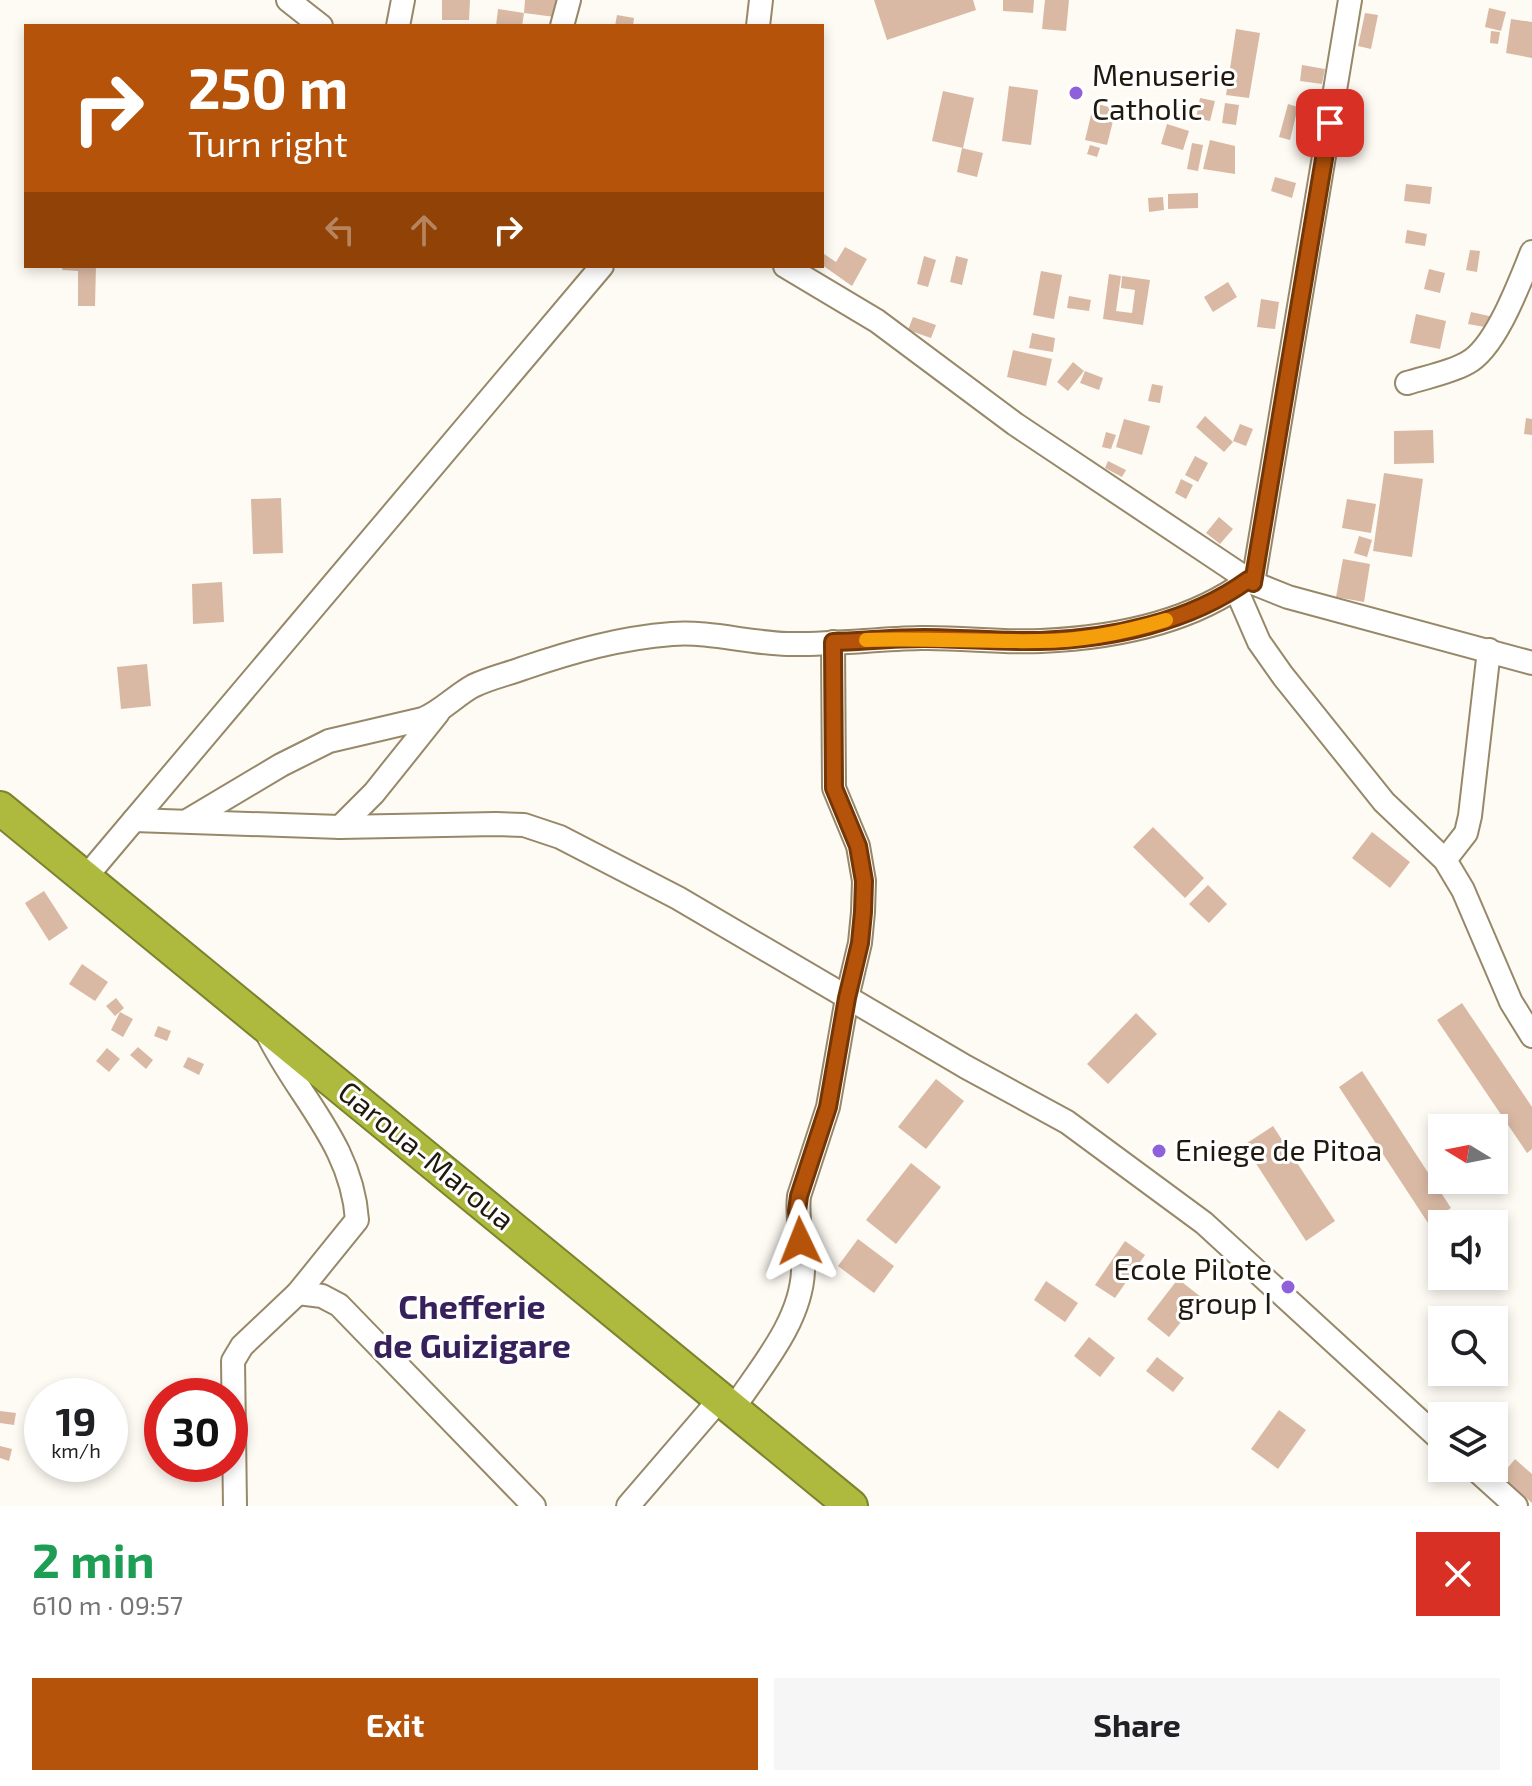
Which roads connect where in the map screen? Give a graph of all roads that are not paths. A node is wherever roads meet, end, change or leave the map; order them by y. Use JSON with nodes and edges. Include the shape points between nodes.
{"nodes":[{"id":1,"x":288,"y":0,"type":"edge"},
{"id":2,"x":403,"y":0,"type":"edge"},
{"id":3,"x":569,"y":0,"type":"edge"},
{"id":4,"x":761,"y":0,"type":"edge"},
{"id":5,"x":1350,"y":0,"type":"edge"},
{"id":6,"x":318,"y":24,"type":"edge"},
{"id":7,"x":398,"y":24,"type":"edge"},
{"id":8,"x":563,"y":24,"type":"edge"},
{"id":9,"x":758,"y":24,"type":"edge"},
{"id":10,"x":1532,"y":252,"type":"edge"},
{"id":11,"x":600,"y":268,"type":"edge"},
{"id":12,"x":788,"y":268,"type":"edge"},
{"id":13,"x":1407,"y":383,"type":"dead end"},
{"id":14,"x":1246,"y":584,"type":"junction"},
{"id":15,"x":833,"y":642,"type":"junction"},
{"id":16,"x":1489,"y":650,"type":"junction"},
{"id":17,"x":1532,"y":663,"type":"edge"},
{"id":18,"x":438,"y":713,"type":"junction"},
{"id":19,"x":0,"y":808,"type":"edge"},
{"id":20,"x":134,"y":820,"type":"junction"},
{"id":21,"x":186,"y":822,"type":"junction"},
{"id":22,"x":340,"y":827,"type":"junction"},
{"id":23,"x":1445,"y":860,"type":"junction"},
{"id":24,"x":85,"y":878,"type":"junction"},
{"id":25,"x":847,"y":998,"type":"junction"},
{"id":26,"x":262,"y":1022,"type":"junction"},
{"id":27,"x":1532,"y":1036,"type":"edge"},
{"id":28,"x":298,"y":1293,"type":"junction"},
{"id":29,"x":727,"y":1404,"type":"junction"},
{"id":30,"x":1428,"y":1428,"type":"edge"},
{"id":31,"x":1489,"y":1482,"type":"edge"},
{"id":32,"x":235,"y":1506,"type":"edge"},
{"id":33,"x":534,"y":1506,"type":"edge"},
{"id":34,"x":628,"y":1506,"type":"edge"},
{"id":35,"x":851,"y":1506,"type":"edge"},
{"id":36,"x":1516,"y":1506,"type":"edge"}],
"edges":[{"from":1,"to":6,"type":"street"},
{"from":2,"to":7,"type":"street"},
{"from":3,"to":8,"type":"street"},
{"from":4,"to":9,"type":"street"},
{"from":5,"to":14,"type":"street"},
{"from":10,"to":13,"type":"street","via":[[1496,329],[1469,363]]},
{"from":11,"to":20,"type":"street"},
{"from":12,"to":14,"type":"street","via":[[877,321]]},
{"from":14,"to":15,"type":"street","via":[[1177,617],[1078,638]]},
{"from":14,"to":16,"type":"street"},
{"from":14,"to":23,"type":"street","via":[[1259,642],[1283,676],[1384,802]]},
{"from":15,"to":18,"type":"street","via":[[777,643],[676,633],[613,641],[475,685]]},
{"from":15,"to":25,"type":"street","via":[[834,788],[858,846],[864,881],[860,943]]},
{"from":16,"to":17,"type":"street"},
{"from":16,"to":23,"type":"street","via":[[1470,816],[1466,833]]},
{"from":18,"to":21,"type":"street","via":[[329,741]]},
{"from":18,"to":22,"type":"street"},
{"from":19,"to":24,"type":"highway","name":"Garoua-Maroua"},
{"from":20,"to":21,"type":"street"},
{"from":20,"to":24,"type":"street"},
{"from":21,"to":22,"type":"street"},
{"from":22,"to":25,"type":"street","via":[[496,824],[542,830],[678,898]]},
{"from":23,"to":27,"type":"street"},
{"from":24,"to":26,"type":"highway","name":"Garoua-Maroua"},
{"from":25,"to":29,"type":"street","via":[[828,1107],[799,1196],[800,1290],[781,1337]]},
{"from":25,"to":30,"type":"street","via":[[1067,1122],[1204,1223]]},
{"from":26,"to":28,"type":"street","via":[[345,1164],[356,1208],[354,1226]]},
{"from":26,"to":29,"type":"highway","name":"Garoua-Maroua"},
{"from":28,"to":32,"type":"street","via":[[233,1361]]},
{"from":28,"to":33,"type":"street","via":[[339,1305]]},
{"from":29,"to":34,"type":"street"},
{"from":29,"to":35,"type":"highway","name":"Garoua-Maroua"},
{"from":31,"to":36,"type":"street"}]}
